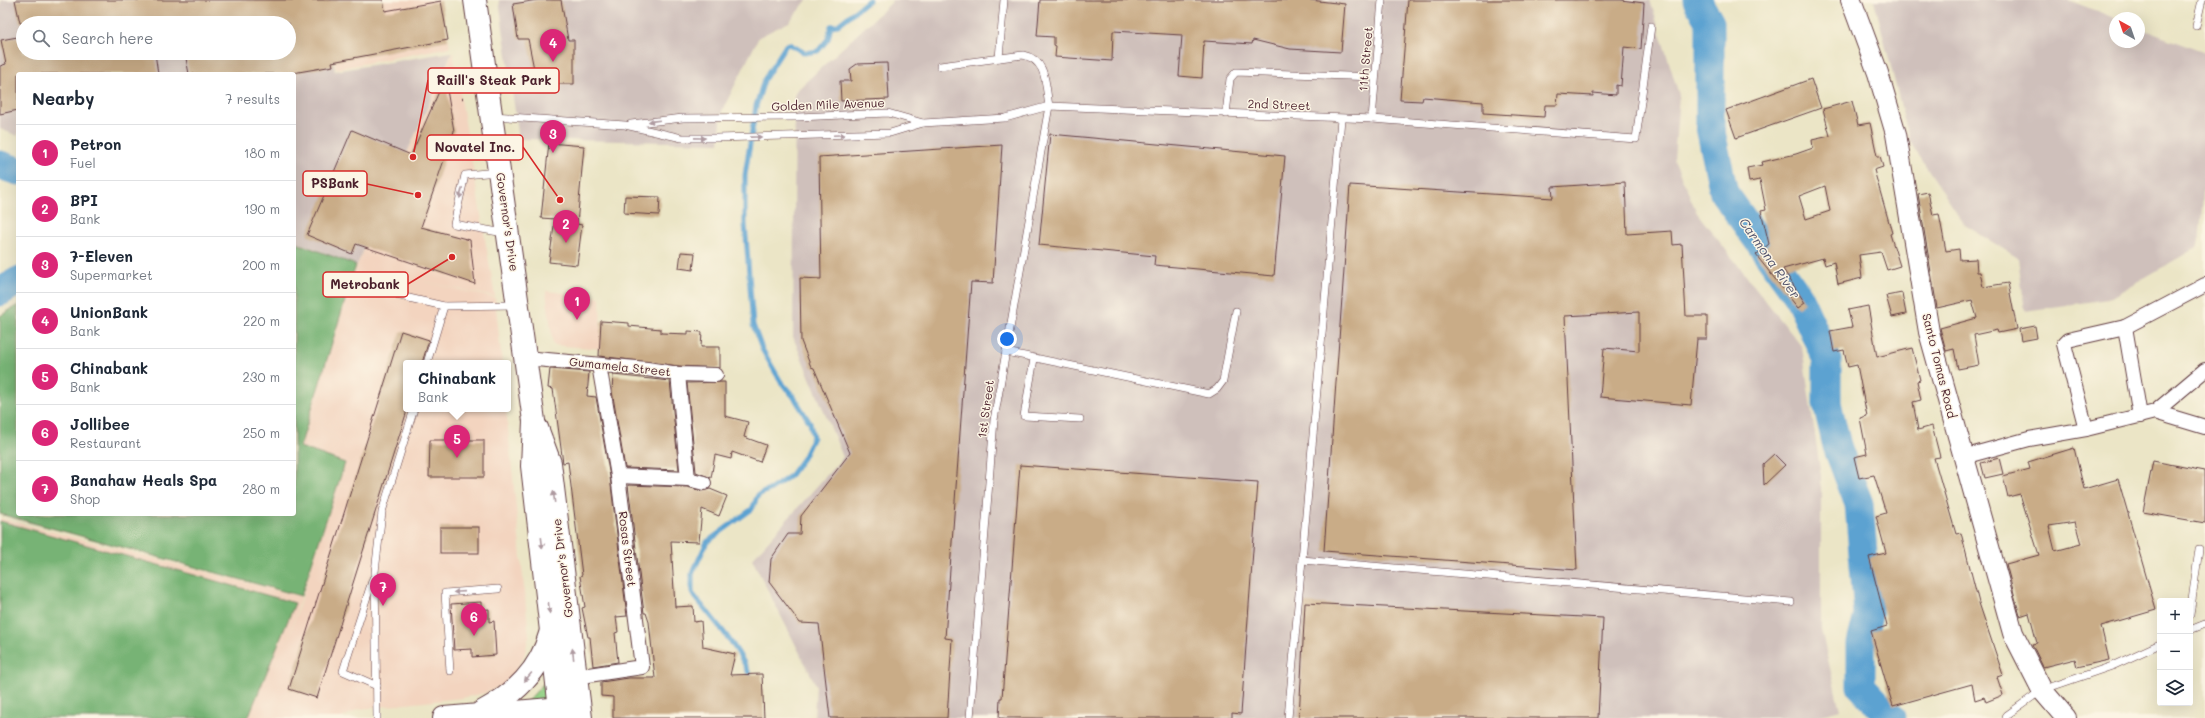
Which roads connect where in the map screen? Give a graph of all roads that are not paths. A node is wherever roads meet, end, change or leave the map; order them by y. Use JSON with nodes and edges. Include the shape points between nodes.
{"nodes":[{"id":1,"x":474,"y":0,"type":"edge"},
{"id":2,"x":1004,"y":0,"type":"edge"},
{"id":3,"x":1382,"y":0,"type":"edge"},
{"id":4,"x":1851,"y":0,"type":"edge"},
{"id":5,"x":2202,"y":0,"type":"edge"},
{"id":6,"x":1651,"y":26,"type":"dead end"},
{"id":7,"x":2196,"y":26,"type":"dead end"},
{"id":8,"x":999,"y":58,"type":"junction"},
{"id":9,"x":940,"y":66,"type":"dead end"},
{"id":10,"x":1375,"y":77,"type":"junction"},
{"id":11,"x":1049,"y":106,"type":"junction"},
{"id":12,"x":1226,"y":114,"type":"junction"},
{"id":13,"x":492,"y":116,"type":"junction"},
{"id":14,"x":1341,"y":118,"type":"junction"},
{"id":15,"x":1372,"y":119,"type":"junction"},
{"id":16,"x":922,"y":123,"type":"junction"},
{"id":17,"x":625,"y":125,"type":"junction"},
{"id":18,"x":500,"y":171,"type":"junction"},
{"id":19,"x":508,"y":233,"type":"junction"},
{"id":20,"x":2205,"y":285,"type":"edge"},
{"id":21,"x":400,"y":296,"type":"dead end"},
{"id":22,"x":518,"y":304,"type":"junction"},
{"id":23,"x":444,"y":306,"type":"junction"},
{"id":24,"x":1236,"y":311,"type":"dead end"},
{"id":25,"x":2125,"y":327,"type":"junction"},
{"id":26,"x":1006,"y":352,"type":"junction"},
{"id":27,"x":525,"y":358,"type":"junction"},
{"id":28,"x":1034,"y":359,"type":"junction"},
{"id":29,"x":428,"y":360,"type":"edge"},
{"id":30,"x":599,"y":365,"type":"junction"},
{"id":31,"x":2205,"y":370,"type":"edge"},
{"id":32,"x":678,"y":374,"type":"junction"},
{"id":33,"x":716,"y":374,"type":"dead end"},
{"id":34,"x":413,"y":412,"type":"edge"},
{"id":35,"x":2155,"y":412,"type":"junction"},
{"id":36,"x":2140,"y":416,"type":"junction"},
{"id":37,"x":1080,"y":419,"type":"dead end"},
{"id":38,"x":534,"y":421,"type":"junction"},
{"id":39,"x":2205,"y":427,"type":"edge"},
{"id":40,"x":2086,"y":429,"type":"junction"},
{"id":41,"x":1963,"y":457,"type":"junction"},
{"id":42,"x":618,"y":476,"type":"junction"},
{"id":43,"x":688,"y":479,"type":"junction"},
{"id":44,"x":704,"y":483,"type":"dead end"},
{"id":45,"x":2199,"y":549,"type":"dead end"},
{"id":46,"x":1302,"y":560,"type":"junction"},
{"id":47,"x":375,"y":572,"type":"junction"},
{"id":48,"x":498,"y":589,"type":"dead end"},
{"id":49,"x":2192,"y":598,"type":"edge"},
{"id":50,"x":1791,"y":602,"type":"dead end"},
{"id":51,"x":2205,"y":624,"type":"edge"},
{"id":52,"x":2193,"y":629,"type":"edge"},
{"id":53,"x":552,"y":630,"type":"junction"},
{"id":54,"x":2157,"y":645,"type":"edge"},
{"id":55,"x":450,"y":671,"type":"dead end"},
{"id":56,"x":575,"y":677,"type":"junction"},
{"id":57,"x":377,"y":686,"type":"junction"},
{"id":58,"x":2042,"y":690,"type":"junction"},
{"id":59,"x":570,"y":712,"type":"edge"},
{"id":60,"x":377,"y":714,"type":"edge"},
{"id":61,"x":476,"y":715,"type":"junction"},
{"id":62,"x":2063,"y":717,"type":"edge"},
{"id":63,"x":444,"y":718,"type":"edge"},
{"id":64,"x":970,"y":718,"type":"edge"},
{"id":65,"x":1288,"y":718,"type":"edge"},
{"id":66,"x":2006,"y":718,"type":"edge"}],
"edges":[{"from":1,"to":13,"type":"highway","name":"Governor's Drive"},
{"from":2,"to":8,"type":"lane"},
{"from":3,"to":10,"type":"lane","name":"11th Street"},
{"from":4,"to":41,"type":"street","name":"Santo Tomas Road","via":[[1878,73],[1896,134],[1929,332]]},
{"from":5,"to":7,"type":"lane"},
{"from":6,"to":15,"type":"lane","name":"2nd Street","via":[[1636,139]]},
{"from":8,"to":9,"type":"lane"},
{"from":8,"to":11,"type":"lane","via":[[1023,55],[1033,57],[1042,67]]},
{"from":10,"to":12,"type":"lane","via":[[1236,72],[1230,79]]},
{"from":10,"to":15,"type":"lane","name":"11th Street"},
{"from":11,"to":12,"type":"lane","name":"2nd Street"},
{"from":11,"to":16,"type":"lane","name":"2nd Street","via":[[1005,118]]},
{"from":11,"to":26,"type":"lane","name":"1st Street"},
{"from":12,"to":14,"type":"lane","name":"2nd Street"},
{"from":13,"to":17,"type":"lane","name":"Golden Mile Avenue"},
{"from":13,"to":18,"type":"highway","name":"Governor's Drive"},
{"from":14,"to":15,"type":"lane","name":"2nd Street"},
{"from":14,"to":46,"type":"lane"},
{"from":16,"to":17,"type":"lane","name":"Golden Mile Avenue","one_way":true,"via":[[888,113],[684,118]]},
{"from":17,"to":16,"type":"lane","name":"Golden Mile Avenue","one_way":true,"via":[[682,138],[717,138],[890,133]]},
{"from":18,"to":19,"type":"highway","name":"Governor's Drive"},
{"from":18,"to":19,"type":"lane","one_way":true,"via":[[465,175],[454,224]]},
{"from":19,"to":22,"type":"highway","name":"Governor's Drive"},
{"from":20,"to":25,"type":"street"},
{"from":21,"to":23,"type":"lane"},
{"from":22,"to":23,"type":"lane"},
{"from":22,"to":27,"type":"highway","name":"Governor's Drive"},
{"from":23,"to":29,"type":"lane"},
{"from":24,"to":28,"type":"lane","via":[[1223,381],[1217,389],[1208,394]]},
{"from":25,"to":36,"type":"street"},
{"from":25,"to":40,"type":"street","via":[[2068,340],[2064,344]]},
{"from":26,"to":28,"type":"lane"},
{"from":26,"to":64,"type":"lane","name":"1st Street","via":[[994,420]]},
{"from":27,"to":30,"type":"street","name":"Gumamela Street"},
{"from":27,"to":38,"type":"highway","name":"Governor's Drive"},
{"from":28,"to":37,"type":"lane","via":[[1024,416]]},
{"from":30,"to":32,"type":"street","name":"Gumamela Street"},
{"from":30,"to":42,"type":"street","name":"Rosas Street"},
{"from":31,"to":35,"type":"street"},
{"from":32,"to":33,"type":"street","name":"Gumamela Street"},
{"from":32,"to":43,"type":"street"},
{"from":34,"to":47,"type":"lane","via":[[382,512]]},
{"from":35,"to":36,"type":"street"},
{"from":35,"to":39,"type":"street"},
{"from":36,"to":40,"type":"street"},
{"from":38,"to":53,"type":"highway","name":"Governor's Drive","one_way":true,"via":[[532,466]]},
{"from":56,"to":38,"type":"highway","name":"Governor's Drive","one_way":true,"via":[[550,463]]},
{"from":40,"to":41,"type":"street","via":[[2029,439]]},
{"from":41,"to":58,"type":"street","name":"Santo Tomas Road","via":[[2013,633]]},
{"from":42,"to":43,"type":"street"},
{"from":42,"to":56,"type":"street","name":"Rosas Street","via":[[642,667]]},
{"from":43,"to":44,"type":"street"},
{"from":45,"to":49,"type":"lane"},
{"from":46,"to":50,"type":"lane"},
{"from":46,"to":65,"type":"lane"},
{"from":47,"to":57,"type":"lane"},
{"from":47,"to":57,"type":"lane","via":[[342,671]]},
{"from":48,"to":55,"type":"lane","one_way":true,"via":[[445,593]]},
{"from":51,"to":52,"type":"lane"},
{"from":53,"to":59,"type":"highway","name":"Governor's Drive"},
{"from":53,"to":61,"type":"highway","one_way":true,"via":[[543,655],[530,675],[510,694]]},
{"from":54,"to":58,"type":"lane","via":[[2112,666]]},
{"from":56,"to":59,"type":"highway","name":"Governor's Drive"},
{"from":57,"to":60,"type":"lane"},
{"from":58,"to":62,"type":"street","name":"Santo Tomas Road"},
{"from":58,"to":66,"type":"lane"},
{"from":59,"to":61,"type":"highway"},
{"from":61,"to":63,"type":"highway"}]}
